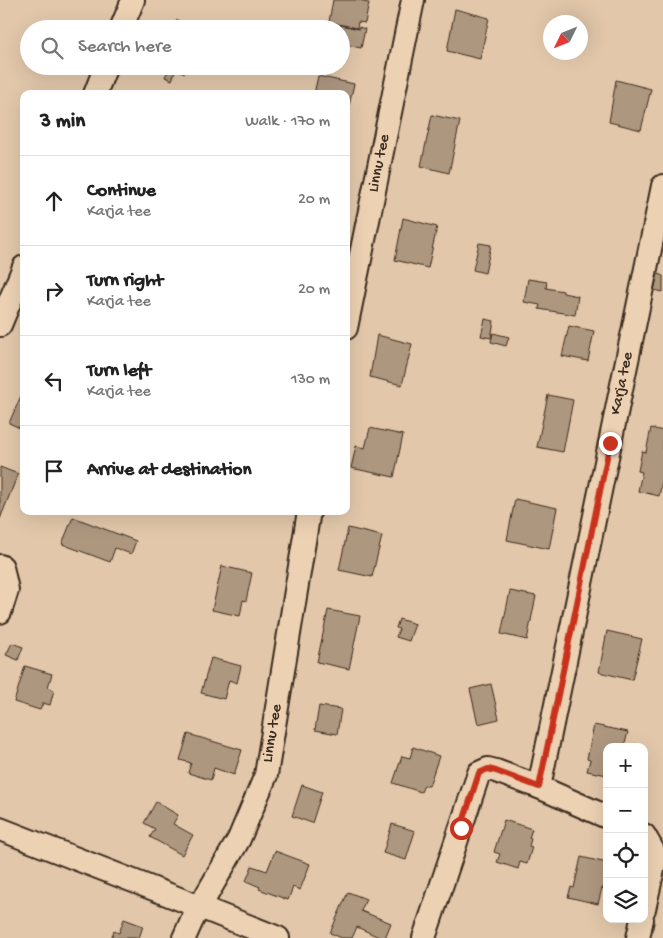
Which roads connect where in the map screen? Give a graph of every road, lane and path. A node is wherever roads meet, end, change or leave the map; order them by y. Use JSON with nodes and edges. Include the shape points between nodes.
{"nodes":[{"id":1,"x":133,"y":0,"type":"edge"},
{"id":2,"x":413,"y":0,"type":"edge"},
{"id":3,"x":125,"y":20,"type":"edge"},
{"id":4,"x":102,"y":75,"type":"edge"},
{"id":5,"x":97,"y":90,"type":"edge"},
{"id":6,"x":663,"y":186,"type":"edge"},
{"id":7,"x":20,"y":277,"type":"edge"},
{"id":8,"x":350,"y":308,"type":"edge"},
{"id":9,"x":0,"y":325,"type":"edge"},
{"id":10,"x":308,"y":515,"type":"edge"},
{"id":11,"x":0,"y":566,"type":"edge"},
{"id":12,"x":0,"y":612,"type":"edge"},
{"id":13,"x":539,"y":787,"type":"junction"},
{"id":14,"x":603,"y":815,"type":"edge"},
{"id":15,"x":0,"y":829,"type":"edge"},
{"id":16,"x":648,"y":836,"type":"edge"},
{"id":17,"x":648,"y":841,"type":"edge"},
{"id":18,"x":663,"y":843,"type":"edge"},
{"id":19,"x":648,"y":891,"type":"edge"},
{"id":20,"x":200,"y":906,"type":"junction"},
{"id":21,"x":641,"y":923,"type":"edge"},
{"id":22,"x":184,"y":938,"type":"edge"},
{"id":23,"x":278,"y":938,"type":"edge"},
{"id":24,"x":424,"y":938,"type":"edge"},
{"id":25,"x":638,"y":938,"type":"edge"}],
"edges":[{"from":1,"to":3,"type":"street"},
{"from":2,"to":8,"type":"street","name":"Linnu tee"},
{"from":4,"to":5,"type":"street"},
{"from":6,"to":13,"type":"street","name":"Karja tee"},
{"from":7,"to":9,"type":"street"},
{"from":10,"to":20,"type":"street","name":"Linnu tee","via":[[266,775],[239,839]]},
{"from":11,"to":12,"type":"street","via":[[7,590]]},
{"from":13,"to":14,"type":"street"},
{"from":13,"to":24,"type":"street","via":[[488,769],[479,773]]},
{"from":15,"to":20,"type":"street"},
{"from":16,"to":18,"type":"street"},
{"from":17,"to":19,"type":"street","via":[[656,856]]},
{"from":20,"to":22,"type":"street","name":"Linnu tee"},
{"from":20,"to":23,"type":"street"},
{"from":21,"to":25,"type":"street"}]}
